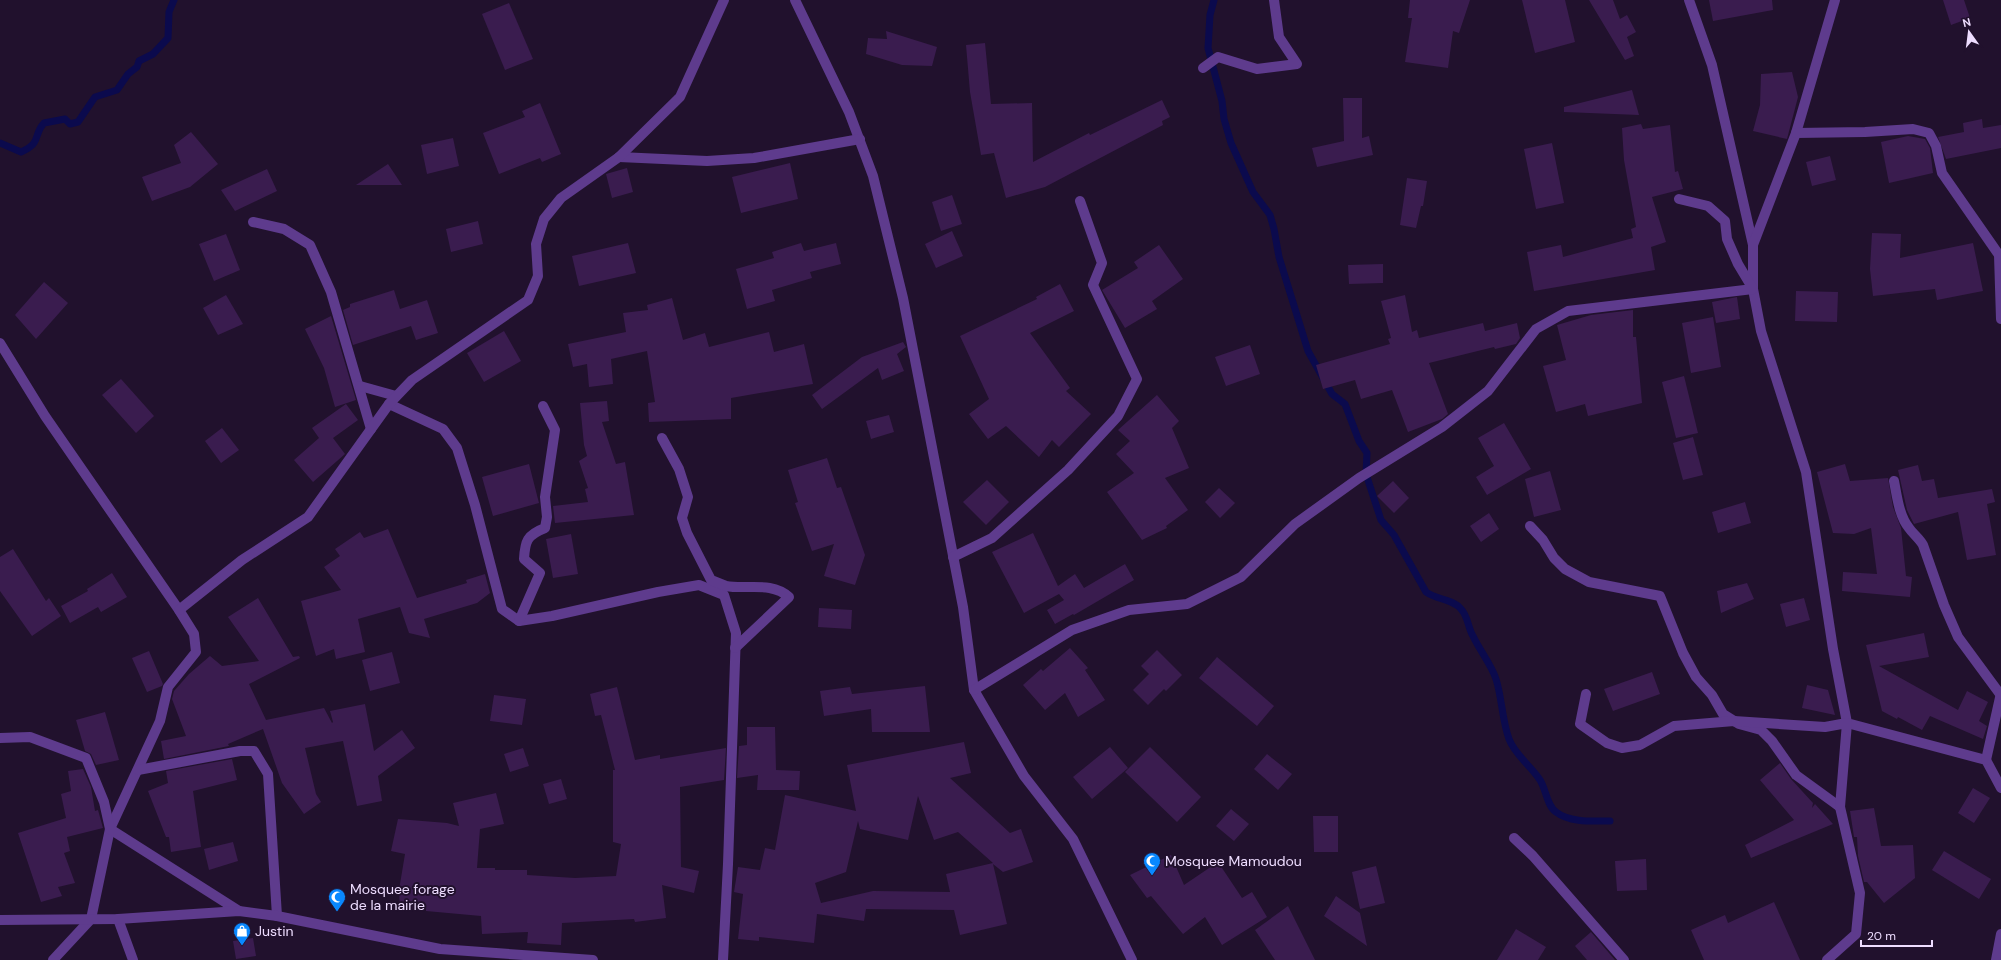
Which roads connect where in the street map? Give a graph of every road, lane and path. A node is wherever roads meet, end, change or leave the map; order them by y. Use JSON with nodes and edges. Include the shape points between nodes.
{"nodes":[{"id":1,"x":724,"y":0,"type":"edge"},
{"id":2,"x":795,"y":0,"type":"edge"},
{"id":3,"x":1274,"y":0,"type":"edge"},
{"id":4,"x":1689,"y":0,"type":"edge"},
{"id":5,"x":1834,"y":0,"type":"edge"},
{"id":6,"x":1204,"y":68,"type":"dead end"},
{"id":7,"x":1796,"y":133,"type":"junction"},
{"id":8,"x":860,"y":139,"type":"junction"},
{"id":9,"x":619,"y":157,"type":"junction"},
{"id":10,"x":1679,"y":199,"type":"dead end"},
{"id":11,"x":1080,"y":201,"type":"dead end"},
{"id":12,"x":253,"y":222,"type":"dead end"},
{"id":13,"x":1752,"y":245,"type":"junction"},
{"id":14,"x":1753,"y":289,"type":"junction"},
{"id":15,"x":2001,"y":319,"type":"edge"},
{"id":16,"x":0,"y":343,"type":"edge"},
{"id":17,"x":360,"y":386,"type":"junction"},
{"id":18,"x":396,"y":396,"type":"junction"},
{"id":19,"x":389,"y":404,"type":"junction"},
{"id":20,"x":543,"y":406,"type":"dead end"},
{"id":21,"x":371,"y":429,"type":"junction"},
{"id":22,"x":662,"y":438,"type":"dead end"},
{"id":23,"x":1894,"y":481,"type":"dead end"},
{"id":24,"x":1530,"y":526,"type":"dead end"},
{"id":25,"x":953,"y":556,"type":"junction"},
{"id":26,"x":179,"y":610,"type":"junction"},
{"id":27,"x":520,"y":621,"type":"junction"},
{"id":28,"x":735,"y":648,"type":"junction"},
{"id":29,"x":974,"y":690,"type":"junction"},
{"id":30,"x":1586,"y":694,"type":"dead end"},
{"id":31,"x":2000,"y":694,"type":"edge"},
{"id":32,"x":1734,"y":721,"type":"junction"},
{"id":33,"x":1847,"y":723,"type":"junction"},
{"id":34,"x":0,"y":738,"type":"edge"},
{"id":35,"x":1986,"y":760,"type":"junction"},
{"id":36,"x":138,"y":770,"type":"junction"},
{"id":37,"x":2001,"y":788,"type":"edge"},
{"id":38,"x":1840,"y":808,"type":"junction"},
{"id":39,"x":110,"y":829,"type":"junction"},
{"id":40,"x":1514,"y":838,"type":"dead end"},
{"id":41,"x":238,"y":911,"type":"junction"},
{"id":42,"x":277,"y":916,"type":"junction"},
{"id":43,"x":91,"y":919,"type":"junction"},
{"id":44,"x":118,"y":919,"type":"junction"},
{"id":45,"x":0,"y":920,"type":"edge"},
{"id":46,"x":2001,"y":934,"type":"edge"},
{"id":47,"x":53,"y":960,"type":"edge"},
{"id":48,"x":133,"y":960,"type":"edge"},
{"id":49,"x":593,"y":960,"type":"edge"},
{"id":50,"x":723,"y":960,"type":"edge"},
{"id":51,"x":1132,"y":960,"type":"edge"},
{"id":52,"x":1624,"y":960,"type":"edge"},
{"id":53,"x":1827,"y":960,"type":"edge"},
{"id":54,"x":1996,"y":960,"type":"edge"}],
"edges":[{"from":1,"to":9,"type":"street","via":[[680,97]]},
{"from":2,"to":8,"type":"street"},
{"from":3,"to":6,"type":"street","via":[[1279,37],[1296,64],[1257,69],[1218,57]]},
{"from":4,"to":13,"type":"street","via":[[1712,65]]},
{"from":5,"to":7,"type":"street"},
{"from":7,"to":13,"type":"street"},
{"from":7,"to":15,"type":"street","via":[[1913,129],[1929,133],[1936,146],[1942,173],[1999,255]]},
{"from":8,"to":9,"type":"street","via":[[754,158],[699,161]]},
{"from":8,"to":25,"type":"street","via":[[873,176],[903,298]]},
{"from":9,"to":18,"type":"street","via":[[561,198],[544,219],[536,244],[538,276],[528,300],[412,380]]},
{"from":10,"to":14,"type":"street","via":[[1708,206],[1725,221],[1727,239]]},
{"from":11,"to":25,"type":"street","via":[[1102,263],[1092,285],[1137,379],[1118,416],[1068,470],[992,538]]},
{"from":12,"to":17,"type":"street","via":[[284,229],[310,245],[331,292]]},
{"from":13,"to":14,"type":"street"},
{"from":14,"to":29,"type":"street","via":[[1568,311],[1536,329],[1488,391],[1442,427],[1359,478],[1295,524],[1241,578],[1187,604],[1129,610],[1072,630]]},
{"from":14,"to":33,"type":"street","via":[[1761,331],[1806,472]]},
{"from":16,"to":26,"type":"street","via":[[45,416]]},
{"from":17,"to":18,"type":"street"},
{"from":17,"to":21,"type":"street"},
{"from":18,"to":19,"type":"street"},
{"from":19,"to":21,"type":"street"},
{"from":19,"to":27,"type":"street","via":[[443,429],[456,448],[475,505],[502,609]]},
{"from":20,"to":27,"type":"street","via":[[555,430],[545,497],[547,517],[545,528],[535,532],[525,542],[524,559],[540,573]]},
{"from":21,"to":26,"type":"street","via":[[308,517],[242,560]]},
{"from":22,"to":28,"type":"street","via":[[679,469],[688,497],[682,518],[687,533],[711,580],[726,586],[756,586],[782,591],[789,597]]},
{"from":23,"to":31,"type":"street","via":[[1899,506],[1908,528],[1923,545],[1958,636]]},
{"from":24,"to":32,"type":"street","via":[[1554,558],[1565,569],[1583,579],[1660,596],[1683,653],[1696,677],[1712,695],[1723,714]]},
{"from":25,"to":29,"type":"street"},
{"from":26,"to":36,"type":"street","via":[[194,634],[196,652],[168,687],[160,721]]},
{"from":27,"to":28,"type":"street","via":[[699,585],[724,595],[736,633]]},
{"from":28,"to":50,"type":"street"},
{"from":29,"to":51,"type":"street","via":[[1024,776],[1073,839]]},
{"from":30,"to":32,"type":"street","via":[[1580,724],[1607,743],[1622,748],[1640,745],[1674,726]]},
{"from":31,"to":35,"type":"street"},
{"from":32,"to":33,"type":"street","via":[[1825,727]]},
{"from":32,"to":38,"type":"street","via":[[1762,730],[1796,775]]},
{"from":33,"to":35,"type":"street"},
{"from":33,"to":38,"type":"street"},
{"from":34,"to":39,"type":"street","via":[[30,737],[86,758],[104,802]]},
{"from":35,"to":37,"type":"street"},
{"from":36,"to":39,"type":"street"},
{"from":36,"to":42,"type":"street","via":[[254,751],[268,774]]},
{"from":38,"to":53,"type":"street","via":[[1860,893],[1856,934]]},
{"from":39,"to":41,"type":"street"},
{"from":39,"to":43,"type":"street"},
{"from":40,"to":52,"type":"street"},
{"from":41,"to":42,"type":"street"},
{"from":41,"to":44,"type":"street"},
{"from":42,"to":49,"type":"street","via":[[440,949]]},
{"from":43,"to":44,"type":"street"},
{"from":43,"to":45,"type":"street"},
{"from":43,"to":47,"type":"street"},
{"from":44,"to":48,"type":"street"},
{"from":46,"to":54,"type":"street"}]}
